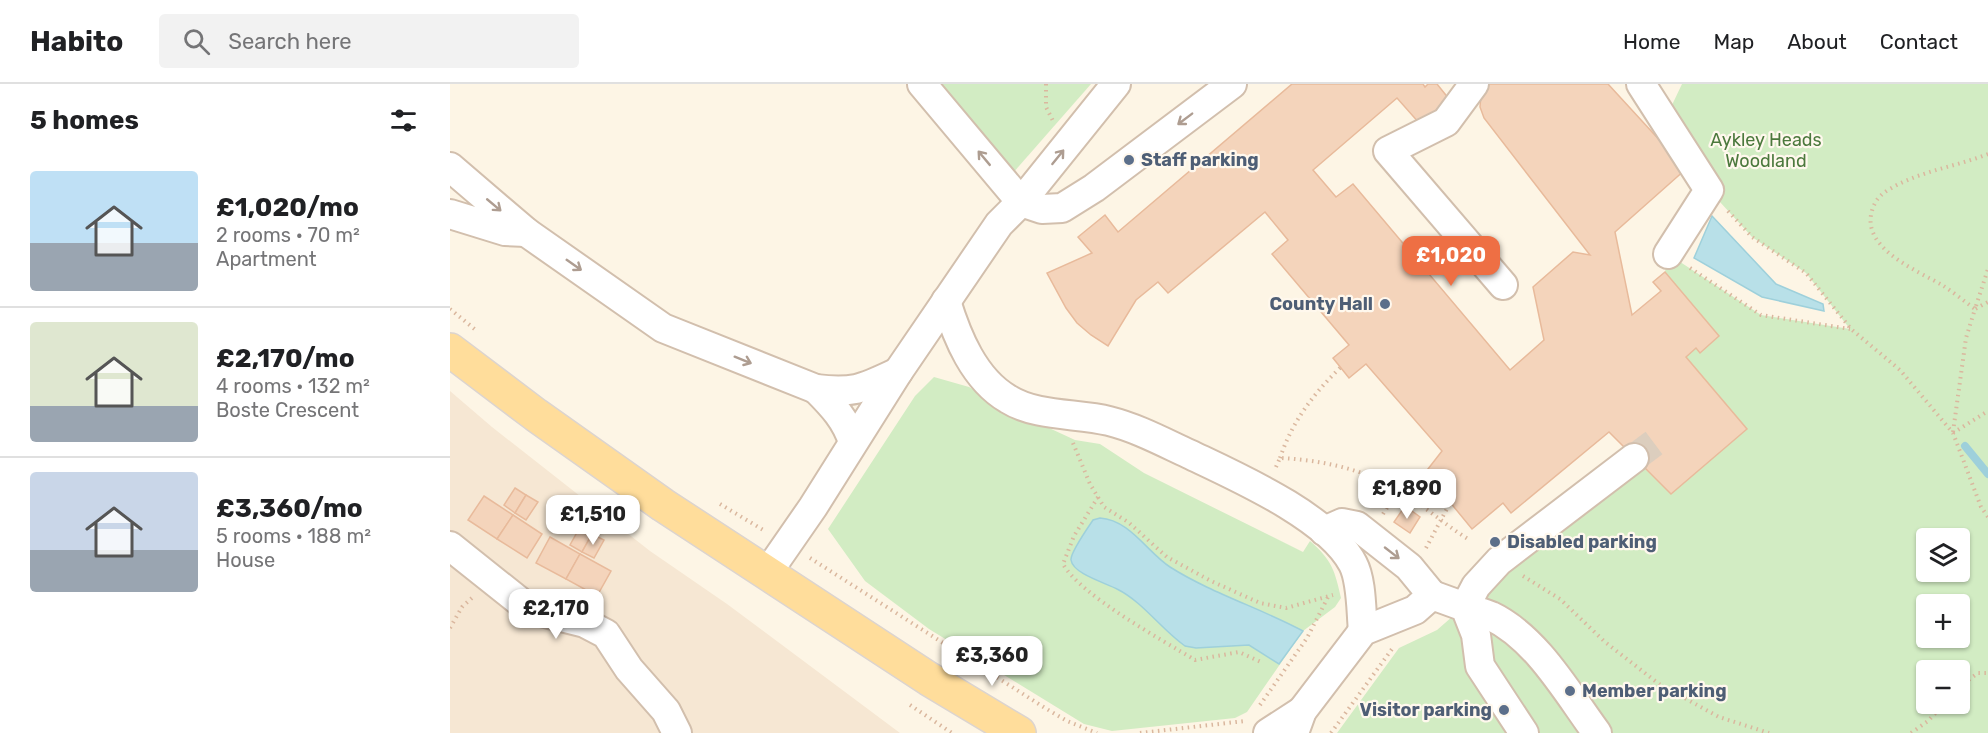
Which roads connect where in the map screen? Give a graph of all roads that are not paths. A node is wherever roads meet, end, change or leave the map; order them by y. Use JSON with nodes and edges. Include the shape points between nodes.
{"nodes":[{"id":1,"x":922,"y":84,"type":"edge"},
{"id":2,"x":1116,"y":84,"type":"edge"},
{"id":3,"x":1232,"y":84,"type":"edge"},
{"id":4,"x":1474,"y":84,"type":"edge"},
{"id":5,"x":1641,"y":84,"type":"edge"},
{"id":6,"x":450,"y":167,"type":"edge"},
{"id":7,"x":1021,"y":202,"type":"junction"},
{"id":8,"x":450,"y":214,"type":"edge"},
{"id":9,"x":526,"y":231,"type":"junction"},
{"id":10,"x":1668,"y":254,"type":"road end"},
{"id":11,"x":1503,"y":285,"type":"dead end"},
{"id":12,"x":946,"y":301,"type":"junction"},
{"id":13,"x":450,"y":350,"type":"edge"},
{"id":14,"x":898,"y":372,"type":"junction"},
{"id":15,"x":816,"y":389,"type":"junction"},
{"id":16,"x":854,"y":442,"type":"junction"},
{"id":17,"x":1634,"y":458,"type":"tunnel mouth"},
{"id":18,"x":1324,"y":531,"type":"junction"},
{"id":19,"x":450,"y":546,"type":"edge"},
{"id":20,"x":768,"y":572,"type":"junction"},
{"id":21,"x":1432,"y":595,"type":"junction"},
{"id":22,"x":1465,"y":607,"type":"junction"},
{"id":23,"x":1363,"y":632,"type":"junction"},
{"id":24,"x":1298,"y":722,"type":"edge"},
{"id":25,"x":1255,"y":724,"type":"edge"},
{"id":26,"x":677,"y":733,"type":"edge"},
{"id":27,"x":1019,"y":733,"type":"edge"},
{"id":28,"x":1524,"y":733,"type":"edge"},
{"id":29,"x":1597,"y":733,"type":"edge"}],
"edges":[{"from":7,"to":1,"type":"street","one_way":true},
{"from":7,"to":2,"type":"street","one_way":true},
{"from":3,"to":7,"type":"street","one_way":true,"via":[[1062,208],[1042,209]]},
{"from":4,"to":11,"type":"street","via":[[1446,122],[1388,151]]},
{"from":5,"to":10,"type":"street","via":[[1709,190]]},
{"from":6,"to":9,"type":"street","one_way":true},
{"from":7,"to":12,"type":"street","via":[[999,224]]},
{"from":8,"to":9,"type":"street","via":[[506,231]]},
{"from":9,"to":15,"type":"street","one_way":true,"via":[[663,328]]},
{"from":12,"to":14,"type":"street"},
{"from":12,"to":18,"type":"street","via":[[965,352],[985,379],[1006,398],[1023,407],[1133,428],[1265,490]]},
{"from":13,"to":20,"type":"main road","via":[[663,505]]},
{"from":14,"to":15,"type":"street","via":[[863,388],[839,392]]},
{"from":14,"to":16,"type":"street"},
{"from":15,"to":16,"type":"street","via":[[835,407]]},
{"from":16,"to":20,"type":"street"},
{"from":17,"to":22,"type":"street","via":[[1499,561],[1476,586]]},
{"from":18,"to":21,"type":"street","one_way":true,"via":[[1342,523],[1357,526],[1409,567]]},
{"from":18,"to":23,"type":"street","via":[[1354,565]]},
{"from":19,"to":26,"type":"street","via":[[529,609],[585,623],[606,634],[629,669],[666,711]]},
{"from":20,"to":27,"type":"main road","via":[[929,680]]},
{"from":21,"to":22,"type":"street"},
{"from":21,"to":23,"type":"street","via":[[1415,610]]},
{"from":22,"to":28,"type":"street","via":[[1476,634],[1480,666]]},
{"from":22,"to":29,"type":"street","via":[[1492,617],[1531,646]]},
{"from":23,"to":24,"type":"street"},
{"from":24,"to":25,"type":"street"}]}
